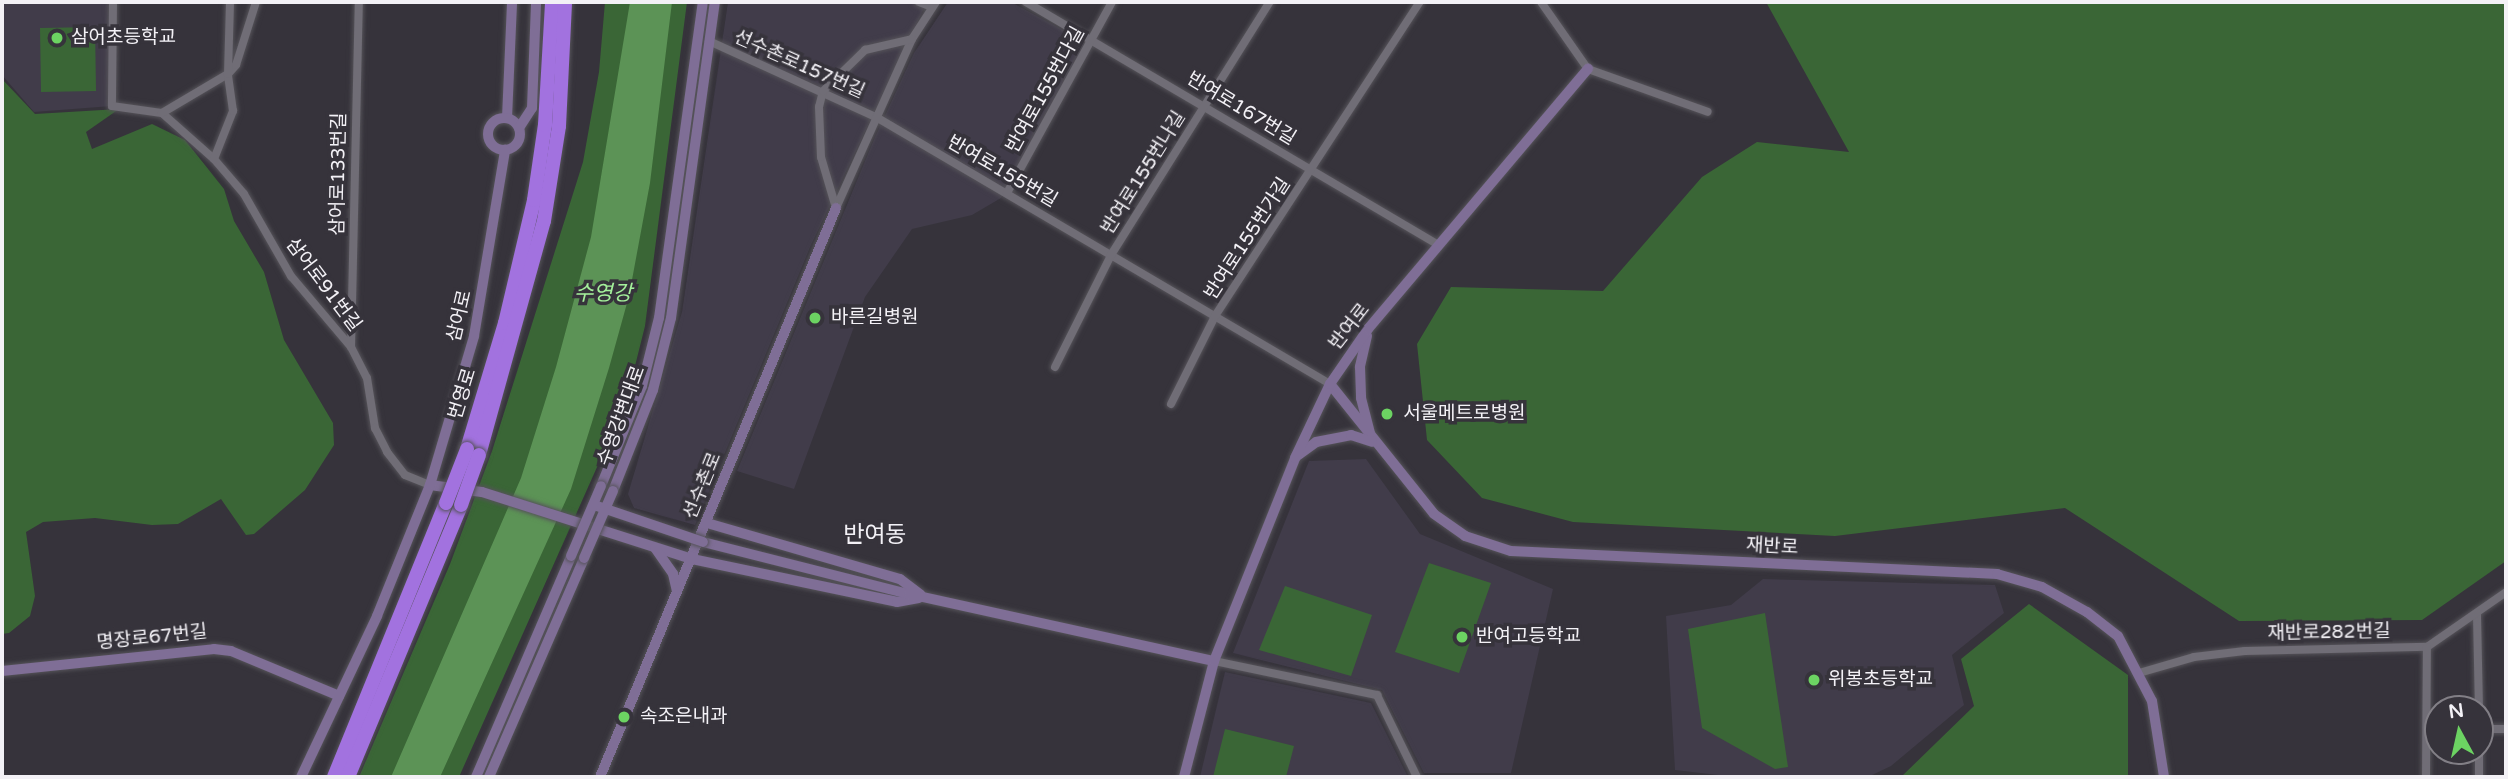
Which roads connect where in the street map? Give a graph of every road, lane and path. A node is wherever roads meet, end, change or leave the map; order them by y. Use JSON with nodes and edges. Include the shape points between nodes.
{"nodes":[{"id":1,"x":113,"y":2,"type":"edge"},
{"id":2,"x":230,"y":2,"type":"edge"},
{"id":3,"x":256,"y":2,"type":"edge"},
{"id":4,"x":359,"y":2,"type":"edge"},
{"id":5,"x":513,"y":2,"type":"edge"},
{"id":6,"x":536,"y":2,"type":"edge"},
{"id":7,"x":552,"y":2,"type":"edge"},
{"id":8,"x":565,"y":2,"type":"edge"},
{"id":9,"x":703,"y":2,"type":"edge"},
{"id":10,"x":715,"y":2,"type":"edge"},
{"id":11,"x":919,"y":2,"type":"edge"},
{"id":12,"x":1026,"y":2,"type":"edge"},
{"id":13,"x":1112,"y":2,"type":"edge"},
{"id":14,"x":1270,"y":2,"type":"edge"},
{"id":15,"x":1420,"y":2,"type":"edge"},
{"id":16,"x":1541,"y":2,"type":"edge"},
{"id":17,"x":934,"y":4,"type":"edge"},
{"id":18,"x":912,"y":39,"type":"junction"},
{"id":19,"x":1091,"y":40,"type":"junction"},
{"id":20,"x":709,"y":41,"type":"junction"},
{"id":21,"x":1588,"y":69,"type":"junction"},
{"id":22,"x":228,"y":74,"type":"junction"},
{"id":23,"x":823,"y":92,"type":"junction"},
{"id":24,"x":1205,"y":105,"type":"junction"},
{"id":25,"x":1708,"y":112,"type":"dead end"},
{"id":26,"x":162,"y":113,"type":"junction"},
{"id":27,"x":876,"y":117,"type":"junction"},
{"id":28,"x":507,"y":118,"type":"junction"},
{"id":29,"x":519,"y":128,"type":"junction"},
{"id":30,"x":505,"y":150,"type":"junction"},
{"id":31,"x":214,"y":159,"type":"junction"},
{"id":32,"x":1312,"y":170,"type":"junction"},
{"id":33,"x":1007,"y":193,"type":"junction"},
{"id":34,"x":836,"y":208,"type":"junction"},
{"id":35,"x":1439,"y":245,"type":"junction"},
{"id":36,"x":1111,"y":255,"type":"junction"},
{"id":37,"x":1215,"y":316,"type":"junction"},
{"id":38,"x":1368,"y":329,"type":"junction"},
{"id":39,"x":351,"y":347,"type":"junction"},
{"id":40,"x":1055,"y":367,"type":"dead end"},
{"id":41,"x":1330,"y":384,"type":"junction"},
{"id":42,"x":1171,"y":404,"type":"dead end"},
{"id":43,"x":1373,"y":443,"type":"junction"},
{"id":44,"x":473,"y":452,"type":"junction"},
{"id":45,"x":1295,"y":458,"type":"junction"},
{"id":46,"x":430,"y":485,"type":"junction"},
{"id":47,"x":454,"y":504,"type":"junction"},
{"id":48,"x":594,"y":505,"type":"junction"},
{"id":49,"x":606,"y":509,"type":"junction"},
{"id":50,"x":706,"y":523,"type":"junction"},
{"id":51,"x":655,"y":548,"type":"junction"},
{"id":52,"x":692,"y":559,"type":"junction"},
{"id":53,"x":677,"y":591,"type":"junction"},
{"id":54,"x":2506,"y":592,"type":"edge"},
{"id":55,"x":923,"y":597,"type":"junction"},
{"id":56,"x":2477,"y":615,"type":"junction"},
{"id":57,"x":2427,"y":647,"type":"junction"},
{"id":58,"x":1214,"y":661,"type":"junction"},
{"id":59,"x":2,"y":671,"type":"edge"},
{"id":60,"x":2139,"y":673,"type":"junction"},
{"id":61,"x":2427,"y":695,"type":"edge"},
{"id":62,"x":2479,"y":695,"type":"edge"},
{"id":63,"x":340,"y":696,"type":"junction"},
{"id":64,"x":301,"y":777,"type":"edge"},
{"id":65,"x":334,"y":777,"type":"edge"},
{"id":66,"x":348,"y":777,"type":"edge"},
{"id":67,"x":476,"y":777,"type":"edge"},
{"id":68,"x":489,"y":777,"type":"edge"},
{"id":69,"x":600,"y":777,"type":"edge"},
{"id":70,"x":1184,"y":777,"type":"edge"},
{"id":71,"x":1417,"y":777,"type":"edge"},
{"id":72,"x":2164,"y":777,"type":"edge"}],
"edges":[{"from":1,"to":26,"type":"street","via":[[112,106]]},
{"from":2,"to":22,"type":"street"},
{"from":3,"to":22,"type":"street","via":[[236,65]]},
{"from":4,"to":39,"type":"street","name":"삼어로133번길"},
{"from":5,"to":28,"type":"main road"},
{"from":6,"to":29,"type":"main road","via":[[532,108]]},
{"from":7,"to":44,"type":"highway","name":"번영로","via":[[545,125],[534,200]]},
{"from":8,"to":44,"type":"highway","name":"번영로","via":[[559,126],[544,221]]},
{"from":9,"to":48,"type":"main road","name":"수영강변대로","bridge":true,"via":[[659,318],[642,386]]},
{"from":10,"to":20,"type":"main road","name":"수영강변대로"},
{"from":11,"to":17,"type":"street"},
{"from":12,"to":19,"type":"street","name":"반여로167번길"},
{"from":13,"to":19,"type":"street","name":"반여로155번다길"},
{"from":14,"to":24,"type":"street","name":"반여로155번나길"},
{"from":15,"to":32,"type":"street","name":"반여로155번가길"},
{"from":16,"to":21,"type":"street"},
{"from":17,"to":18,"type":"street","name":"선수촌로"},
{"from":18,"to":23,"type":"street","via":[[864,50]]},
{"from":18,"to":27,"type":"street","name":"선수촌로"},
{"from":19,"to":24,"type":"street","name":"반여로167번길"},
{"from":19,"to":33,"type":"street","name":"반여로155번다길"},
{"from":20,"to":23,"type":"street","name":"선수촌로157번길"},
{"from":20,"to":49,"type":"main road","name":"수영강변대로","bridge":true,"via":[[671,318],[653,390]]},
{"from":21,"to":25,"type":"street"},
{"from":21,"to":35,"type":"main road","name":"반여로"},
{"from":22,"to":26,"type":"street"},
{"from":22,"to":31,"type":"street","via":[[233,111]]},
{"from":23,"to":27,"type":"street","name":"선수촌로157번길"},
{"from":23,"to":34,"type":"street","via":[[819,107],[821,157]]},
{"from":24,"to":32,"type":"street","name":"반여로167번길"},
{"from":24,"to":36,"type":"street","name":"반여로155번나길"},
{"from":26,"to":31,"type":"street","name":"삼어로91번길"},
{"from":27,"to":33,"type":"street","name":"반여로155번길"},
{"from":27,"to":34,"type":"street","name":"선수촌로"},
{"from":28,"to":29,"type":"main road"},
{"from":28,"to":30,"type":"main road","via":[[492,123],[488,133],[491,143]]},
{"from":29,"to":30,"type":"main road","via":[[518,142]]},
{"from":30,"to":46,"type":"main road","name":"삼어로","via":[[474,336]]},
{"from":31,"to":39,"type":"street","name":"삼어로91번길","via":[[244,194],[291,276]]},
{"from":32,"to":35,"type":"street","name":"반여로167번길"},
{"from":32,"to":37,"type":"street","name":"반여로155번가길"},
{"from":33,"to":36,"type":"street","name":"반여로155번길"},
{"from":34,"to":50,"type":"main road","name":"선수촌로"},
{"from":35,"to":38,"type":"main road","name":"반여로"},
{"from":36,"to":37,"type":"street","name":"반여로155번길"},
{"from":36,"to":40,"type":"street"},
{"from":37,"to":41,"type":"street","name":"반여로155번길"},
{"from":37,"to":42,"type":"street"},
{"from":38,"to":41,"type":"main road","name":"반여로"},
{"from":38,"to":43,"type":"main road","via":[[1360,367],[1361,398]]},
{"from":39,"to":46,"type":"street","name":"삼어로91번길","via":[[367,379],[379,439],[405,475]]},
{"from":41,"to":43,"type":"main road","name":"재반로"},
{"from":41,"to":45,"type":"main road","name":"반여로"},
{"from":43,"to":45,"type":"main road","via":[[1351,435],[1316,442]]},
{"from":43,"to":60,"type":"main road","name":"재반로","via":[[1434,514],[1465,536],[1511,551],[1997,574],[2042,587],[2087,612],[2118,636]]},
{"from":44,"to":47,"type":"highway","name":"번영로","bridge":true},
{"from":45,"to":58,"type":"main road","name":"반여로"},
{"from":46,"to":51,"type":"main road","via":[[497,498]]},
{"from":46,"to":63,"type":"main road","name":"삼어로"},
{"from":47,"to":65,"type":"highway","name":"번영로"},
{"from":47,"to":66,"type":"highway","name":"번영로"},
{"from":48,"to":49,"type":"main road","bridge":true},
{"from":48,"to":67,"type":"main road","name":"수영강변대로","bridge":true},
{"from":49,"to":55,"type":"main road","bridge":true,"via":[[703,542]]},
{"from":49,"to":68,"type":"main road","name":"수영강변대로","bridge":true},
{"from":50,"to":52,"type":"main road","name":"선수촌로"},
{"from":50,"to":55,"type":"main road","via":[[900,579]]},
{"from":51,"to":52,"type":"main road"},
{"from":51,"to":53,"type":"main road","via":[[673,574]]},
{"from":52,"to":53,"type":"main road","name":"선수촌로"},
{"from":52,"to":55,"type":"main road","via":[[897,602]]},
{"from":53,"to":69,"type":"main road","name":"선수촌로"},
{"from":54,"to":56,"type":"street"},
{"from":55,"to":58,"type":"main road"},
{"from":56,"to":57,"type":"street"},
{"from":56,"to":62,"type":"street"},
{"from":57,"to":60,"type":"street","name":"재반로282번길","via":[[2245,651],[2194,656]]},
{"from":57,"to":61,"type":"street"},
{"from":58,"to":70,"type":"main road","name":"반여로"},
{"from":58,"to":71,"type":"street","via":[[1377,695]]},
{"from":59,"to":63,"type":"main road","name":"명장로67번길","via":[[214,649],[231,651]]},
{"from":60,"to":72,"type":"main road","name":"재반로","via":[[2152,701]]},
{"from":63,"to":64,"type":"main road","name":"삼어로"}]}
